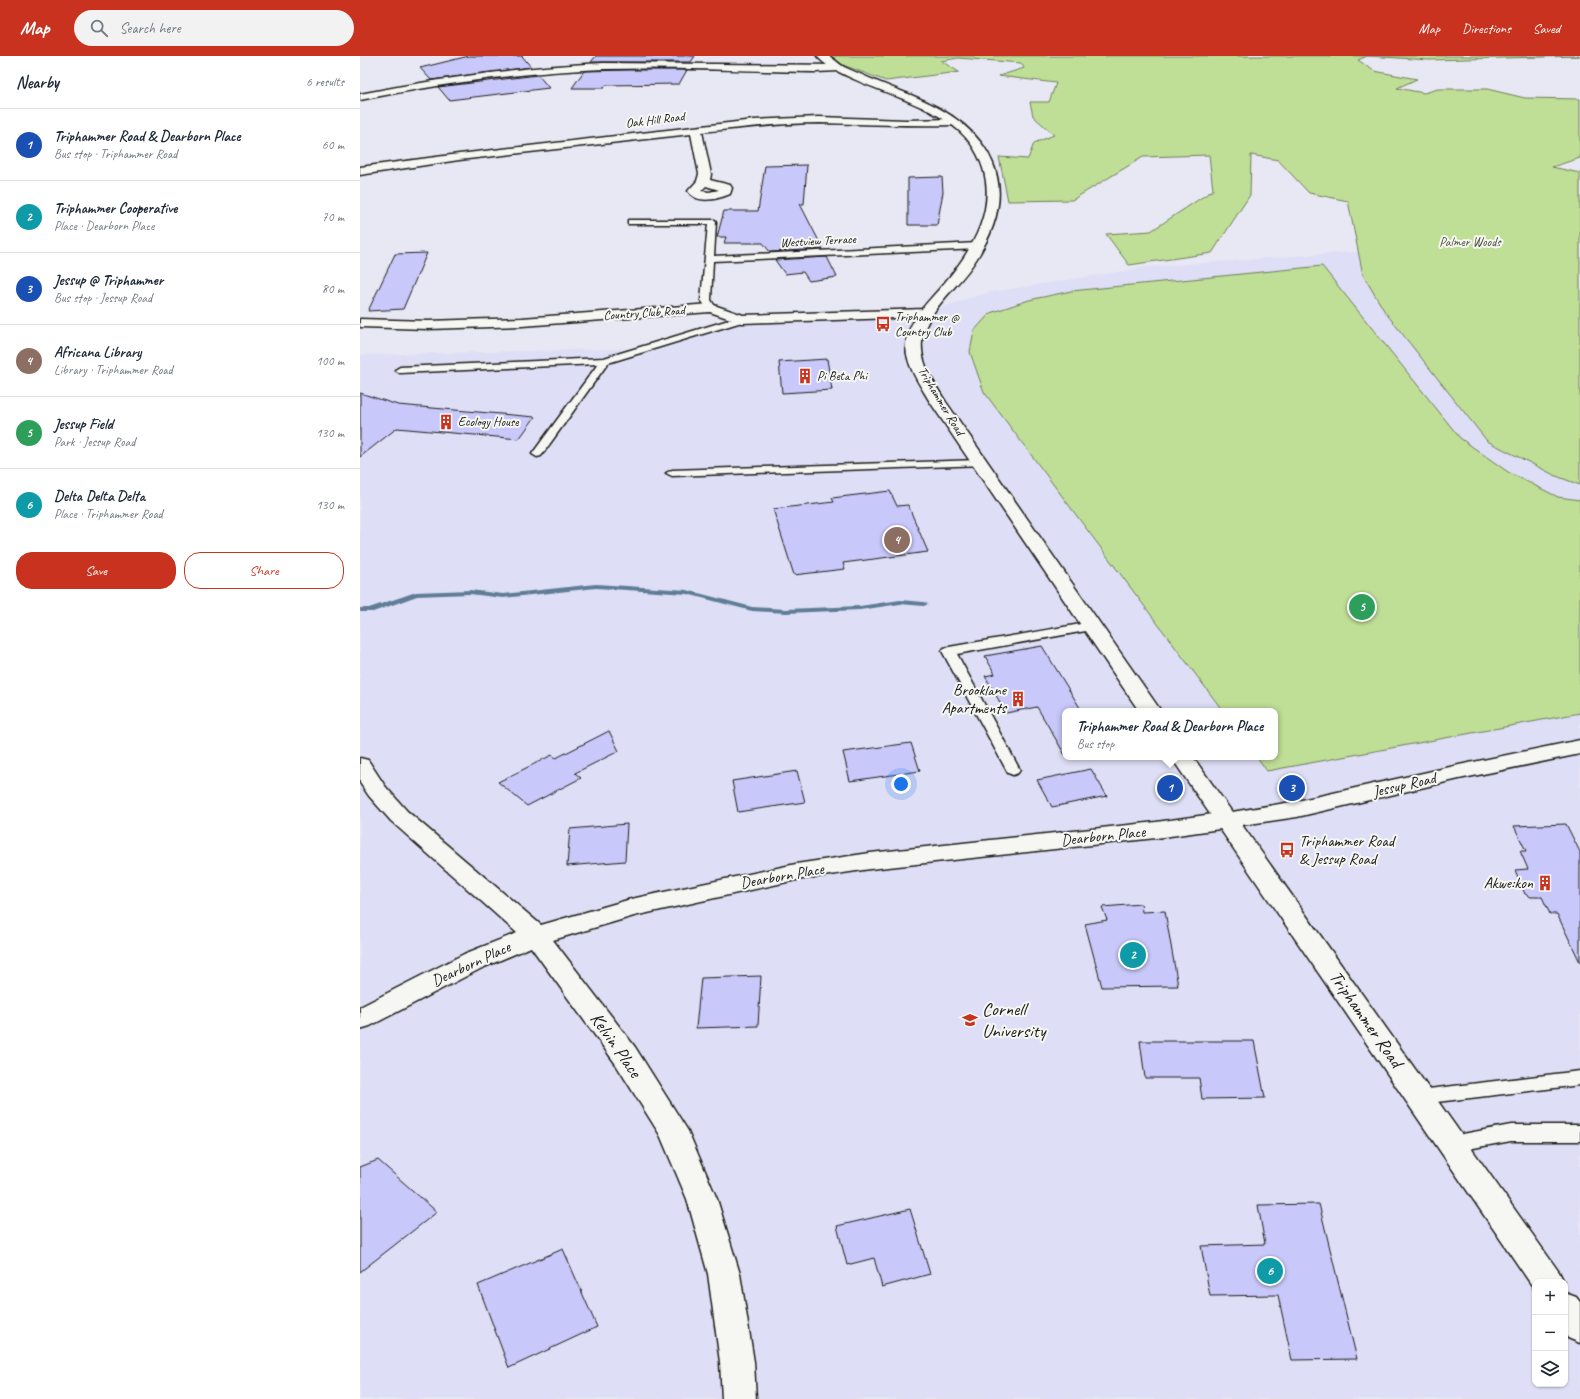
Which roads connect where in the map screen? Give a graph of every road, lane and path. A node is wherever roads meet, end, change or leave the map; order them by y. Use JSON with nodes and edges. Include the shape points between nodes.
{"nodes":[{"id":1,"x":822,"y":56,"type":"edge"},
{"id":2,"x":839,"y":68,"type":"junction"},
{"id":3,"x":552,"y":69,"type":"junction"},
{"id":4,"x":472,"y":77,"type":"junction"},
{"id":5,"x":360,"y":97,"type":"edge"},
{"id":6,"x":954,"y":122,"type":"junction"},
{"id":7,"x":696,"y":130,"type":"junction"},
{"id":8,"x":360,"y":171,"type":"edge"},
{"id":9,"x":703,"y":182,"type":"dead end"},
{"id":10,"x":631,"y":222,"type":"dead end"},
{"id":11,"x":978,"y":246,"type":"junction"},
{"id":12,"x":709,"y":259,"type":"junction"},
{"id":13,"x":711,"y":308,"type":"junction"},
{"id":14,"x":926,"y":313,"type":"junction"},
{"id":15,"x":742,"y":319,"type":"junction"},
{"id":16,"x":360,"y":323,"type":"edge"},
{"id":17,"x":605,"y":361,"type":"junction"},
{"id":18,"x":400,"y":370,"type":"dead end"},
{"id":19,"x":537,"y":454,"type":"dead end"},
{"id":20,"x":980,"y":463,"type":"junction"},
{"id":21,"x":672,"y":474,"type":"dead end"},
{"id":22,"x":1092,"y":626,"type":"junction"},
{"id":23,"x":1148,"y":708,"type":"edge"},
{"id":24,"x":1580,"y":747,"type":"edge"},
{"id":25,"x":1184,"y":760,"type":"edge"},
{"id":26,"x":360,"y":765,"type":"edge"},
{"id":27,"x":1013,"y":770,"type":"dead end"},
{"id":28,"x":1227,"y":820,"type":"junction"},
{"id":29,"x":536,"y":935,"type":"junction"},
{"id":30,"x":360,"y":1019,"type":"edge"},
{"id":31,"x":1580,"y":1078,"type":"edge"},
{"id":32,"x":1420,"y":1097,"type":"junction"},
{"id":33,"x":1580,"y":1133,"type":"edge"},
{"id":34,"x":1452,"y":1144,"type":"junction"},
{"id":35,"x":1546,"y":1279,"type":"edge"},
{"id":36,"x":1568,"y":1311,"type":"edge"},
{"id":37,"x":1580,"y":1328,"type":"edge"},
{"id":38,"x":739,"y":1399,"type":"edge"}],
"edges":[{"from":1,"to":2,"type":"street","name":"Triphammer Road"},
{"from":2,"to":3,"type":"street","via":[[641,66]]},
{"from":2,"to":6,"type":"street","name":"Triphammer Road","via":[[919,102]]},
{"from":3,"to":4,"type":"street"},
{"from":3,"to":4,"type":"street","via":[[528,60]]},
{"from":4,"to":5,"type":"street"},
{"from":6,"to":7,"type":"street","name":"Oak Hill Road","via":[[775,121]]},
{"from":6,"to":11,"type":"street","name":"Triphammer Road","via":[[979,145],[992,176],[994,192],[989,219]]},
{"from":7,"to":8,"type":"street","name":"Oak Hill Road"},
{"from":7,"to":9,"type":"street","via":[[705,174]]},
{"from":10,"to":12,"type":"lane","via":[[712,222]]},
{"from":11,"to":12,"type":"lane","name":"Westview Terrace"},
{"from":11,"to":14,"type":"street","name":"Triphammer Road","via":[[952,283]]},
{"from":12,"to":13,"type":"lane","via":[[706,300]]},
{"from":13,"to":15,"type":"street","name":"Country Club Road"},
{"from":13,"to":16,"type":"street","name":"Country Club Road","via":[[522,322],[428,325]]},
{"from":14,"to":15,"type":"street","name":"Country Club Road"},
{"from":14,"to":20,"type":"street","name":"Triphammer Road","via":[[916,332],[914,347],[920,371]]},
{"from":15,"to":17,"type":"lane"},
{"from":17,"to":18,"type":"lane"},
{"from":17,"to":19,"type":"lane"},
{"from":20,"to":21,"type":"lane"},
{"from":20,"to":22,"type":"street","name":"Triphammer Road"},
{"from":22,"to":23,"type":"street","name":"Triphammer Road"},
{"from":22,"to":27,"type":"lane","via":[[949,651]]},
{"from":24,"to":28,"type":"street","name":"Jessup Road","via":[[1297,809]]},
{"from":25,"to":28,"type":"street","name":"Triphammer Road"},
{"from":26,"to":29,"type":"street","name":"Kelvin Place","via":[[377,791],[399,816]]},
{"from":28,"to":29,"type":"street","name":"Dearborn Place","via":[[870,861],[796,872],[631,908]]},
{"from":28,"to":32,"type":"street","name":"Triphammer Road"},
{"from":29,"to":30,"type":"street","name":"Dearborn Place","via":[[473,961]]},
{"from":29,"to":38,"type":"street","name":"Kelvin Place","via":[[625,1055],[673,1131],[702,1199],[724,1274],[737,1362]]},
{"from":31,"to":32,"type":"lane"},
{"from":32,"to":34,"type":"street","name":"Triphammer Road"},
{"from":33,"to":34,"type":"lane","via":[[1511,1134]]},
{"from":34,"to":35,"type":"street","name":"Triphammer Road"},
{"from":36,"to":37,"type":"street"}]}
